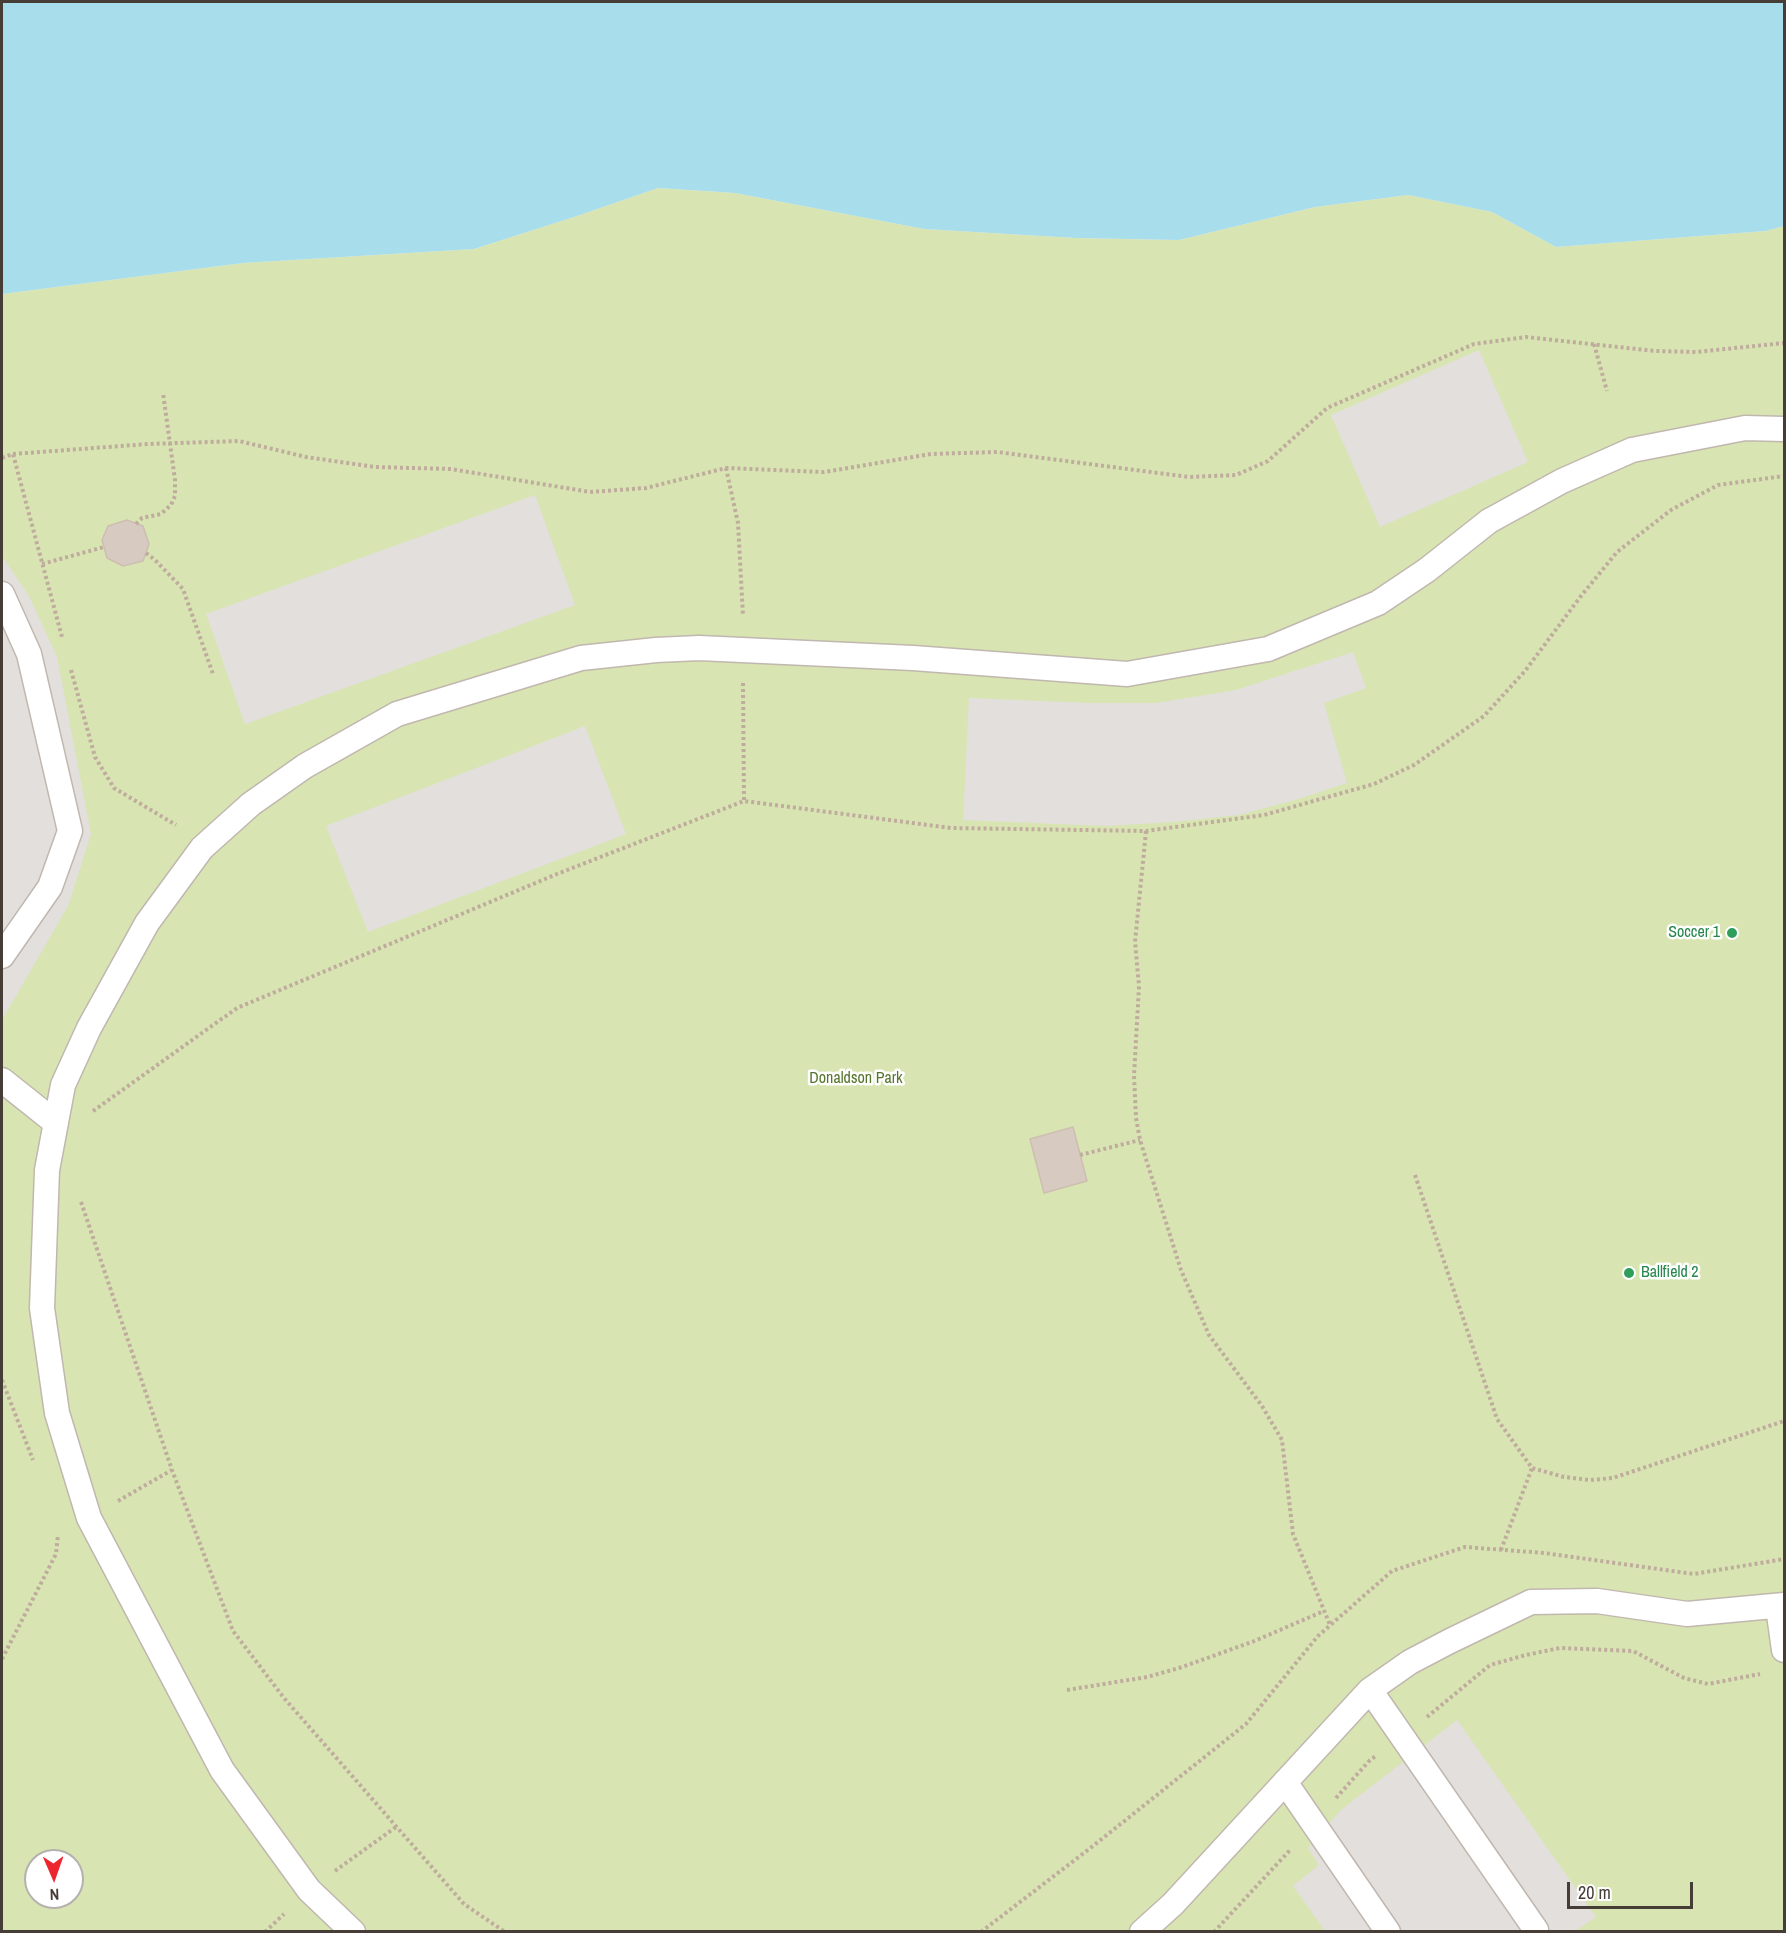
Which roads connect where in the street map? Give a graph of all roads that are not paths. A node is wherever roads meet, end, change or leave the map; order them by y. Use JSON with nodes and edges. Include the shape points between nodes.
{"nodes":[{"id":1,"x":1785,"y":429,"type":"edge"},
{"id":2,"x":2,"y":594,"type":"edge"},
{"id":3,"x":2,"y":956,"type":"edge"},
{"id":4,"x":2,"y":1080,"type":"edge"},
{"id":5,"x":56,"y":1123,"type":"junction"},
{"id":6,"x":1781,"y":1606,"type":"edge"},
{"id":7,"x":1785,"y":1650,"type":"edge"},
{"id":8,"x":1370,"y":1690,"type":"junction"},
{"id":9,"x":1285,"y":1782,"type":"junction"},
{"id":10,"x":353,"y":1932,"type":"edge"},
{"id":11,"x":1142,"y":1932,"type":"edge"},
{"id":12,"x":1388,"y":1932,"type":"edge"},
{"id":13,"x":1535,"y":1932,"type":"edge"}],
"edges":[{"from":1,"to":5,"type":"lane","via":[[1745,428],[1632,450],[1489,520],[1378,603],[1268,649],[1127,674],[914,658],[699,648],[656,650],[581,658],[398,714],[305,766],[251,804],[208,842],[147,923],[89,1028],[63,1085]]},
{"from":2,"to":3,"type":"lane","via":[[29,654],[70,831],[50,887]]},
{"from":4,"to":5,"type":"lane"},
{"from":5,"to":10,"type":"lane","via":[[47,1170],[42,1308],[57,1413],[89,1518],[222,1770],[309,1890]]},
{"from":6,"to":7,"type":"lane"},
{"from":6,"to":8,"type":"lane","via":[[1687,1614],[1597,1601],[1531,1602],[1410,1662]]},
{"from":8,"to":9,"type":"lane"},
{"from":8,"to":13,"type":"lane"},
{"from":9,"to":11,"type":"lane","via":[[1173,1904]]},
{"from":9,"to":12,"type":"lane"}]}
